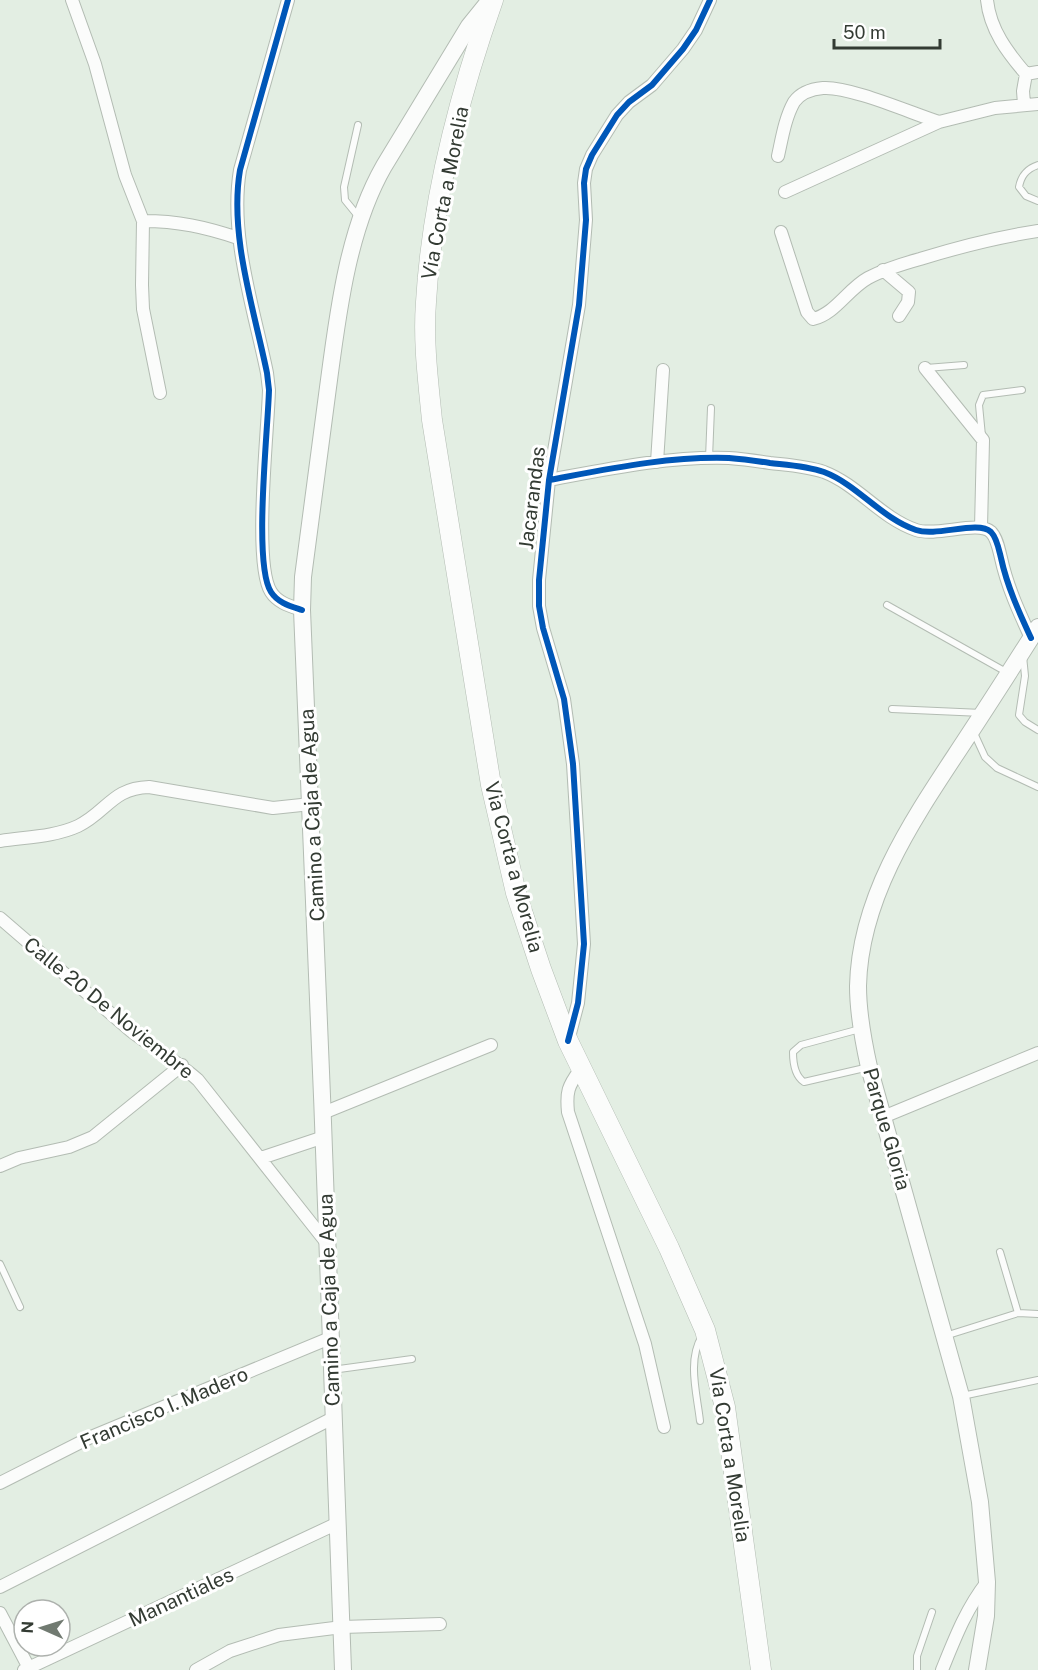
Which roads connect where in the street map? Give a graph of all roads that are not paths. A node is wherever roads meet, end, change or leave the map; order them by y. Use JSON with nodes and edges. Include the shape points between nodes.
{"nodes":[{"id":1,"x":72,"y":0,"type":"edge"},
{"id":2,"x":288,"y":0,"type":"edge"},
{"id":3,"x":491,"y":0,"type":"edge"},
{"id":4,"x":710,"y":0,"type":"edge"},
{"id":5,"x":987,"y":0,"type":"edge"},
{"id":6,"x":1032,"y":73,"type":"edge"},
{"id":7,"x":1024,"y":104,"type":"junction"},
{"id":8,"x":1038,"y":104,"type":"edge"},
{"id":9,"x":939,"y":122,"type":"junction"},
{"id":10,"x":358,"y":124,"type":"dead end"},
{"id":11,"x":778,"y":156,"type":"dead end"},
{"id":12,"x":1038,"y":165,"type":"edge"},
{"id":13,"x":785,"y":192,"type":"dead end"},
{"id":14,"x":1038,"y":201,"type":"edge"},
{"id":15,"x":360,"y":219,"type":"junction"},
{"id":16,"x":143,"y":221,"type":"junction"},
{"id":17,"x":781,"y":231,"type":"dead end"},
{"id":18,"x":1038,"y":231,"type":"edge"},
{"id":19,"x":238,"y":238,"type":"junction"},
{"id":20,"x":884,"y":270,"type":"junction"},
{"id":21,"x":899,"y":316,"type":"dead end"},
{"id":22,"x":964,"y":365,"type":"dead end"},
{"id":23,"x":925,"y":368,"type":"joint"},
{"id":24,"x":663,"y":370,"type":"dead end"},
{"id":25,"x":1022,"y":390,"type":"dead end"},
{"id":26,"x":160,"y":393,"type":"dead end"},
{"id":27,"x":711,"y":408,"type":"dead end"},
{"id":28,"x":982,"y":440,"type":"junction"},
{"id":29,"x":709,"y":458,"type":"junction"},
{"id":30,"x":657,"y":462,"type":"junction"},
{"id":31,"x":549,"y":480,"type":"junction"},
{"id":32,"x":981,"y":528,"type":"junction"},
{"id":33,"x":887,"y":605,"type":"dead end"},
{"id":34,"x":302,"y":610,"type":"junction"},
{"id":35,"x":1030,"y":639,"type":"edge"},
{"id":36,"x":1009,"y":673,"type":"junction"},
{"id":37,"x":892,"y":709,"type":"dead end"},
{"id":38,"x":982,"y":713,"type":"junction"},
{"id":39,"x":972,"y":730,"type":"junction"},
{"id":40,"x":1038,"y":730,"type":"edge"},
{"id":41,"x":1038,"y":787,"type":"edge"},
{"id":42,"x":311,"y":804,"type":"junction"},
{"id":43,"x":0,"y":841,"type":"edge"},
{"id":44,"x":0,"y":918,"type":"edge"},
{"id":45,"x":861,"y":1029,"type":"junction"},
{"id":46,"x":567,"y":1041,"type":"junction"},
{"id":47,"x":491,"y":1045,"type":"dead end"},
{"id":48,"x":1038,"y":1053,"type":"edge"},
{"id":49,"x":182,"y":1065,"type":"junction"},
{"id":50,"x":869,"y":1067,"type":"junction"},
{"id":51,"x":580,"y":1070,"type":"junction"},
{"id":52,"x":323,"y":1113,"type":"junction"},
{"id":53,"x":883,"y":1117,"type":"junction"},
{"id":54,"x":324,"y":1137,"type":"junction"},
{"id":55,"x":261,"y":1158,"type":"junction"},
{"id":56,"x":0,"y":1166,"type":"edge"},
{"id":57,"x":326,"y":1242,"type":"junction"},
{"id":58,"x":1000,"y":1252,"type":"dead end"},
{"id":59,"x":0,"y":1264,"type":"edge"},
{"id":60,"x":20,"y":1307,"type":"dead end"},
{"id":61,"x":1018,"y":1313,"type":"junction"},
{"id":62,"x":1038,"y":1314,"type":"edge"},
{"id":63,"x":705,"y":1330,"type":"junction"},
{"id":64,"x":945,"y":1336,"type":"junction"},
{"id":65,"x":330,"y":1338,"type":"junction"},
{"id":66,"x":412,"y":1359,"type":"dead end"},
{"id":67,"x":331,"y":1370,"type":"junction"},
{"id":68,"x":1038,"y":1380,"type":"edge"},
{"id":69,"x":961,"y":1396,"type":"junction"},
{"id":70,"x":333,"y":1418,"type":"junction"},
{"id":71,"x":700,"y":1421,"type":"dead end"},
{"id":72,"x":664,"y":1427,"type":"dead end"},
{"id":73,"x":0,"y":1483,"type":"edge"},
{"id":74,"x":338,"y":1523,"type":"junction"},
{"id":75,"x":987,"y":1581,"type":"junction"},
{"id":76,"x":0,"y":1587,"type":"edge"},
{"id":77,"x":933,"y":1612,"type":"dead end"},
{"id":78,"x":0,"y":1613,"type":"edge"},
{"id":79,"x":440,"y":1624,"type":"dead end"},
{"id":80,"x":342,"y":1627,"type":"junction"},
{"id":81,"x":27,"y":1669,"type":"edge"},
{"id":82,"x":196,"y":1670,"type":"edge"},
{"id":83,"x":344,"y":1670,"type":"edge"},
{"id":84,"x":761,"y":1670,"type":"edge"},
{"id":85,"x":917,"y":1670,"type":"edge"},
{"id":86,"x":942,"y":1670,"type":"edge"},
{"id":87,"x":977,"y":1670,"type":"edge"}],
"edges":[{"from":1,"to":16,"type":"street","via":[[95,64],[125,175]]},
{"from":2,"to":19,"type":"street","via":[[240,170],[236,192]]},
{"from":3,"to":15,"type":"main road","name":"Camino a Caja de Agua","via":[[469,26],[375,181]]},
{"from":3,"to":46,"type":"main road","name":"Via Corta a Morelia","via":[[455,122],[442,183],[431,246],[425,360],[502,839],[523,915]]},
{"from":4,"to":31,"type":"street","name":"Jacarandas","via":[[683,48],[652,85],[617,115],[586,169],[579,304]]},
{"from":5,"to":6,"type":"street","via":[[1005,48]]},
{"from":6,"to":7,"type":"street","via":[[1023,92]]},
{"from":7,"to":8,"type":"street"},
{"from":7,"to":9,"type":"street"},
{"from":9,"to":11,"type":"street","via":[[847,91],[824,87],[807,90],[795,100],[787,118]]},
{"from":9,"to":13,"type":"street"},
{"from":10,"to":15,"type":"lane","via":[[344,187],[345,200]]},
{"from":12,"to":14,"type":"lane","via":[[1021,177],[1020,187],[1026,196]]},
{"from":15,"to":34,"type":"main road","name":"Camino a Caja de Agua","via":[[333,344]]},
{"from":16,"to":19,"type":"street","via":[[173,221]]},
{"from":16,"to":26,"type":"street","via":[[143,309]]},
{"from":17,"to":20,"type":"street","via":[[807,312],[813,319],[823,317],[865,280]]},
{"from":18,"to":20,"type":"street","via":[[1000,237]]},
{"from":19,"to":34,"type":"street","via":[[269,390],[262,538],[265,573],[270,591],[282,603]]},
{"from":20,"to":21,"type":"street","via":[[909,292]]},
{"from":22,"to":23,"type":"lane"},
{"from":23,"to":28,"type":"street"},
{"from":24,"to":30,"type":"street"},
{"from":25,"to":28,"type":"lane","via":[[983,395],[979,405]]},
{"from":27,"to":29,"type":"lane"},
{"from":28,"to":32,"type":"street"},
{"from":29,"to":30,"type":"street"},
{"from":29,"to":32,"type":"street","via":[[824,472],[918,531]]},
{"from":30,"to":31,"type":"street"},
{"from":31,"to":46,"type":"street","name":"Jacarandas","via":[[539,606],[569,730],[584,944],[579,1003]]},
{"from":32,"to":35,"type":"street","via":[[992,533],[999,546],[1011,594]]},
{"from":33,"to":36,"type":"lane"},
{"from":34,"to":42,"type":"main road","name":"Camino a Caja de Agua"},
{"from":35,"to":36,"type":"main road","name":"Parque Gloria"},
{"from":35,"to":40,"type":"lane","via":[[1019,715]]},
{"from":36,"to":38,"type":"main road","name":"Parque Gloria"},
{"from":37,"to":38,"type":"lane"},
{"from":38,"to":39,"type":"main road","name":"Parque Gloria"},
{"from":39,"to":41,"type":"lane","via":[[985,758],[997,768]]},
{"from":39,"to":45,"type":"main road","name":"Parque Gloria","via":[[902,840],[877,897],[864,939],[858,985]]},
{"from":42,"to":43,"type":"street","via":[[273,808],[133,788],[89,819],[61,832]]},
{"from":42,"to":52,"type":"main road","name":"Camino a Caja de Agua"},
{"from":44,"to":49,"type":"street","name":"Calle 20 De Noviembre","via":[[130,1030]]},
{"from":45,"to":50,"type":"main road","name":"Parque Gloria"},
{"from":45,"to":50,"type":"lane","via":[[801,1045],[793,1052],[793,1058],[797,1074],[804,1082]]},
{"from":46,"to":51,"type":"main road","name":"Via Corta a Morelia"},
{"from":47,"to":52,"type":"street"},
{"from":48,"to":53,"type":"street"},
{"from":49,"to":55,"type":"street","name":"Calle 20 De Noviembre"},
{"from":49,"to":56,"type":"street","via":[[93,1137]]},
{"from":50,"to":53,"type":"main road","name":"Parque Gloria"},
{"from":51,"to":63,"type":"main road","name":"Via Corta a Morelia","via":[[669,1248]]},
{"from":51,"to":72,"type":"street","via":[[566,1096],[568,1113],[645,1344]]},
{"from":52,"to":54,"type":"main road","name":"Camino a Caja de Agua"},
{"from":53,"to":64,"type":"main road","name":"Parque Gloria"},
{"from":54,"to":55,"type":"street"},
{"from":54,"to":57,"type":"main road","name":"Camino a Caja de Agua"},
{"from":55,"to":57,"type":"street","name":"Calle 20 De Noviembre"},
{"from":57,"to":65,"type":"main road","name":"Camino a Caja de Agua"},
{"from":58,"to":61,"type":"lane"},
{"from":59,"to":60,"type":"lane"},
{"from":61,"to":62,"type":"lane"},
{"from":61,"to":64,"type":"lane"},
{"from":63,"to":71,"type":"lane","via":[[694,1358]]},
{"from":63,"to":84,"type":"main road","name":"Via Corta a Morelia","via":[[727,1418]]},
{"from":64,"to":69,"type":"main road","name":"Parque Gloria"},
{"from":65,"to":67,"type":"main road","name":"Camino a Caja de Agua"},
{"from":65,"to":73,"type":"street","name":"Francisco I. Madero","via":[[92,1437]]},
{"from":66,"to":67,"type":"lane"},
{"from":67,"to":70,"type":"main road","name":"Camino a Caja de Agua"},
{"from":68,"to":69,"type":"lane"},
{"from":69,"to":75,"type":"main road","name":"Parque Gloria","via":[[980,1502]]},
{"from":70,"to":74,"type":"main road","name":"Camino a Caja de Agua"},
{"from":70,"to":76,"type":"street"},
{"from":74,"to":80,"type":"main road","name":"Camino a Caja de Agua"},
{"from":74,"to":81,"type":"street","name":"Manantiales"},
{"from":75,"to":86,"type":"street","via":[[962,1621]]},
{"from":75,"to":87,"type":"main road","name":"Parque Gloria"},
{"from":77,"to":85,"type":"lane","via":[[917,1656]]},
{"from":78,"to":81,"type":"street"},
{"from":79,"to":80,"type":"street"},
{"from":80,"to":82,"type":"street","via":[[279,1635],[230,1651]]},
{"from":80,"to":83,"type":"main road","name":"Camino a Caja de Agua"}]}
